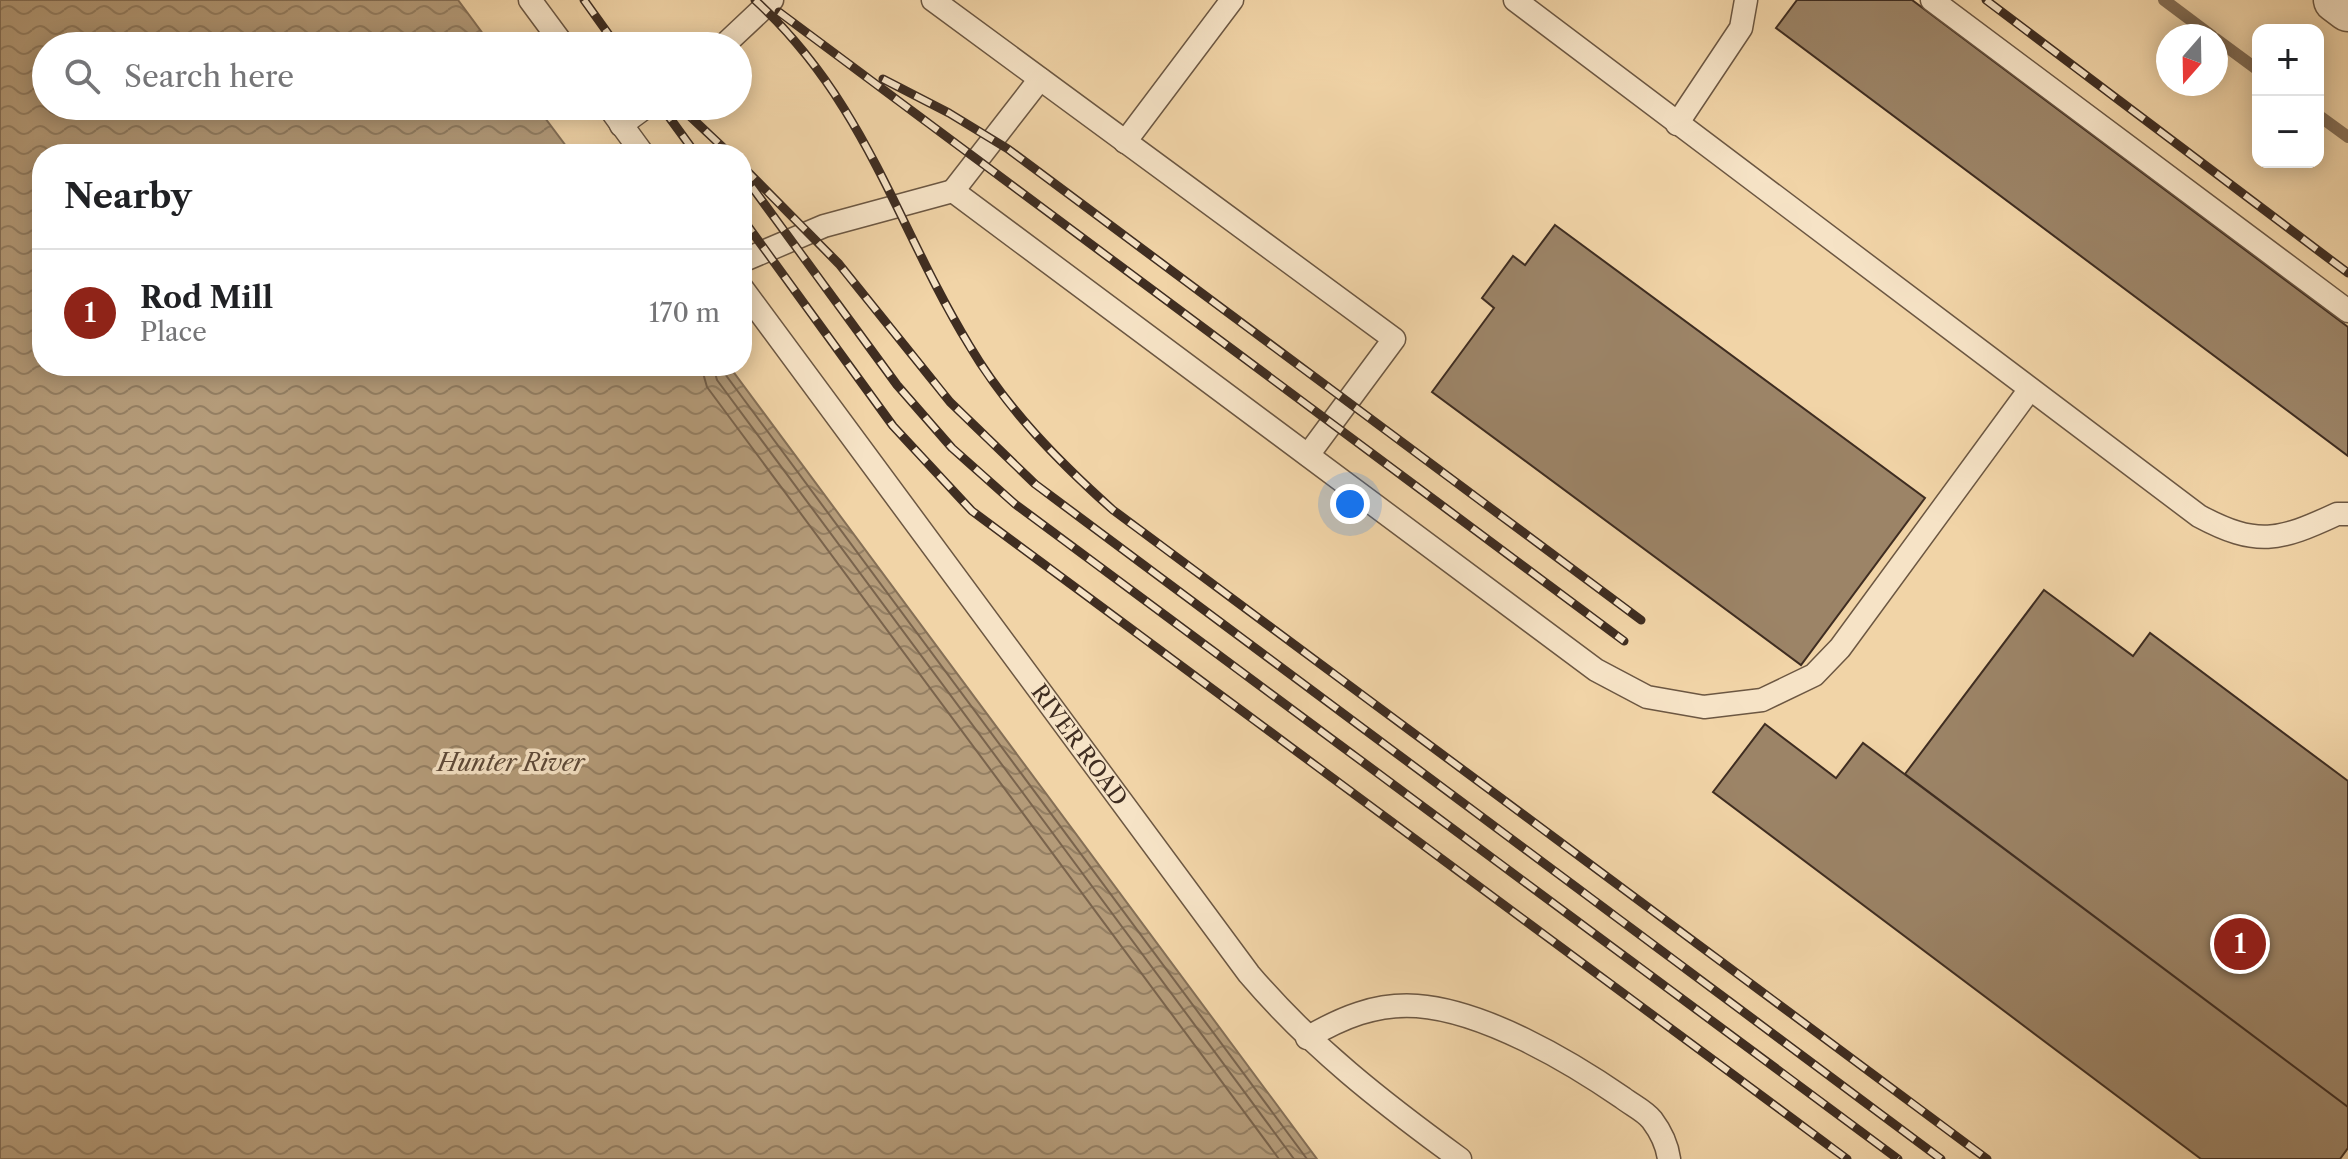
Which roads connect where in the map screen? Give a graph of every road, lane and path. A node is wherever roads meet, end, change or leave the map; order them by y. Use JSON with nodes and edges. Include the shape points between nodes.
{"nodes":[{"id":1,"x":530,"y":0,"type":"edge"},
{"id":2,"x":772,"y":0,"type":"edge"},
{"id":3,"x":933,"y":0,"type":"edge"},
{"id":4,"x":1232,"y":0,"type":"edge"},
{"id":5,"x":1515,"y":0,"type":"edge"},
{"id":6,"x":1746,"y":0,"type":"edge"},
{"id":7,"x":1932,"y":0,"type":"edge"},
{"id":8,"x":2336,"y":0,"type":"edge"},
{"id":9,"x":2348,"y":9,"type":"edge"},
{"id":10,"x":554,"y":32,"type":"edge"},
{"id":11,"x":738,"y":32,"type":"edge"},
{"id":12,"x":1040,"y":79,"type":"junction"},
{"id":13,"x":618,"y":120,"type":"edge"},
{"id":14,"x":628,"y":120,"type":"edge"},
{"id":15,"x":1677,"y":124,"type":"junction"},
{"id":16,"x":621,"y":125,"type":"junction"},
{"id":17,"x":1125,"y":142,"type":"junction"},
{"id":18,"x":635,"y":144,"type":"edge"},
{"id":19,"x":953,"y":191,"type":"junction"},
{"id":20,"x":752,"y":257,"type":"edge"},
{"id":21,"x":752,"y":302,"type":"edge"},
{"id":22,"x":2348,"y":311,"type":"edge"},
{"id":23,"x":2030,"y":389,"type":"junction"},
{"id":24,"x":1308,"y":455,"type":"junction"},
{"id":25,"x":2348,"y":514,"type":"edge"},
{"id":26,"x":1307,"y":1038,"type":"junction"},
{"id":27,"x":1460,"y":1159,"type":"edge"},
{"id":28,"x":1669,"y":1159,"type":"edge"}],
"edges":[{"from":1,"to":10,"type":"lane"},
{"from":2,"to":11,"type":"lane"},
{"from":3,"to":12,"type":"lane"},
{"from":4,"to":17,"type":"lane"},
{"from":5,"to":15,"type":"lane"},
{"from":6,"to":15,"type":"lane","via":[[1741,28]]},
{"from":7,"to":22,"type":"lane"},
{"from":8,"to":9,"type":"street"},
{"from":12,"to":17,"type":"lane"},
{"from":12,"to":19,"type":"lane"},
{"from":13,"to":16,"type":"lane"},
{"from":14,"to":16,"type":"lane"},
{"from":15,"to":23,"type":"lane"},
{"from":16,"to":18,"type":"lane"},
{"from":17,"to":24,"type":"lane","via":[[1394,339]]},
{"from":19,"to":20,"type":"lane","via":[[824,226]]},
{"from":19,"to":24,"type":"lane"},
{"from":21,"to":26,"type":"lane","name":"RIVER ROAD","via":[[1249,974]]},
{"from":23,"to":24,"type":"lane","via":[[1840,648],[1814,675],[1762,700],[1704,707],[1647,697],[1596,670]]},
{"from":23,"to":25,"type":"lane","via":[[2199,516],[2233,534],[2271,538]]},
{"from":26,"to":27,"type":"lane","name":"RIVER ROAD"},
{"from":26,"to":28,"type":"lane","via":[[1340,1019],[1378,1008],[1454,1012],[1600,1082],[1651,1118]]}]}
